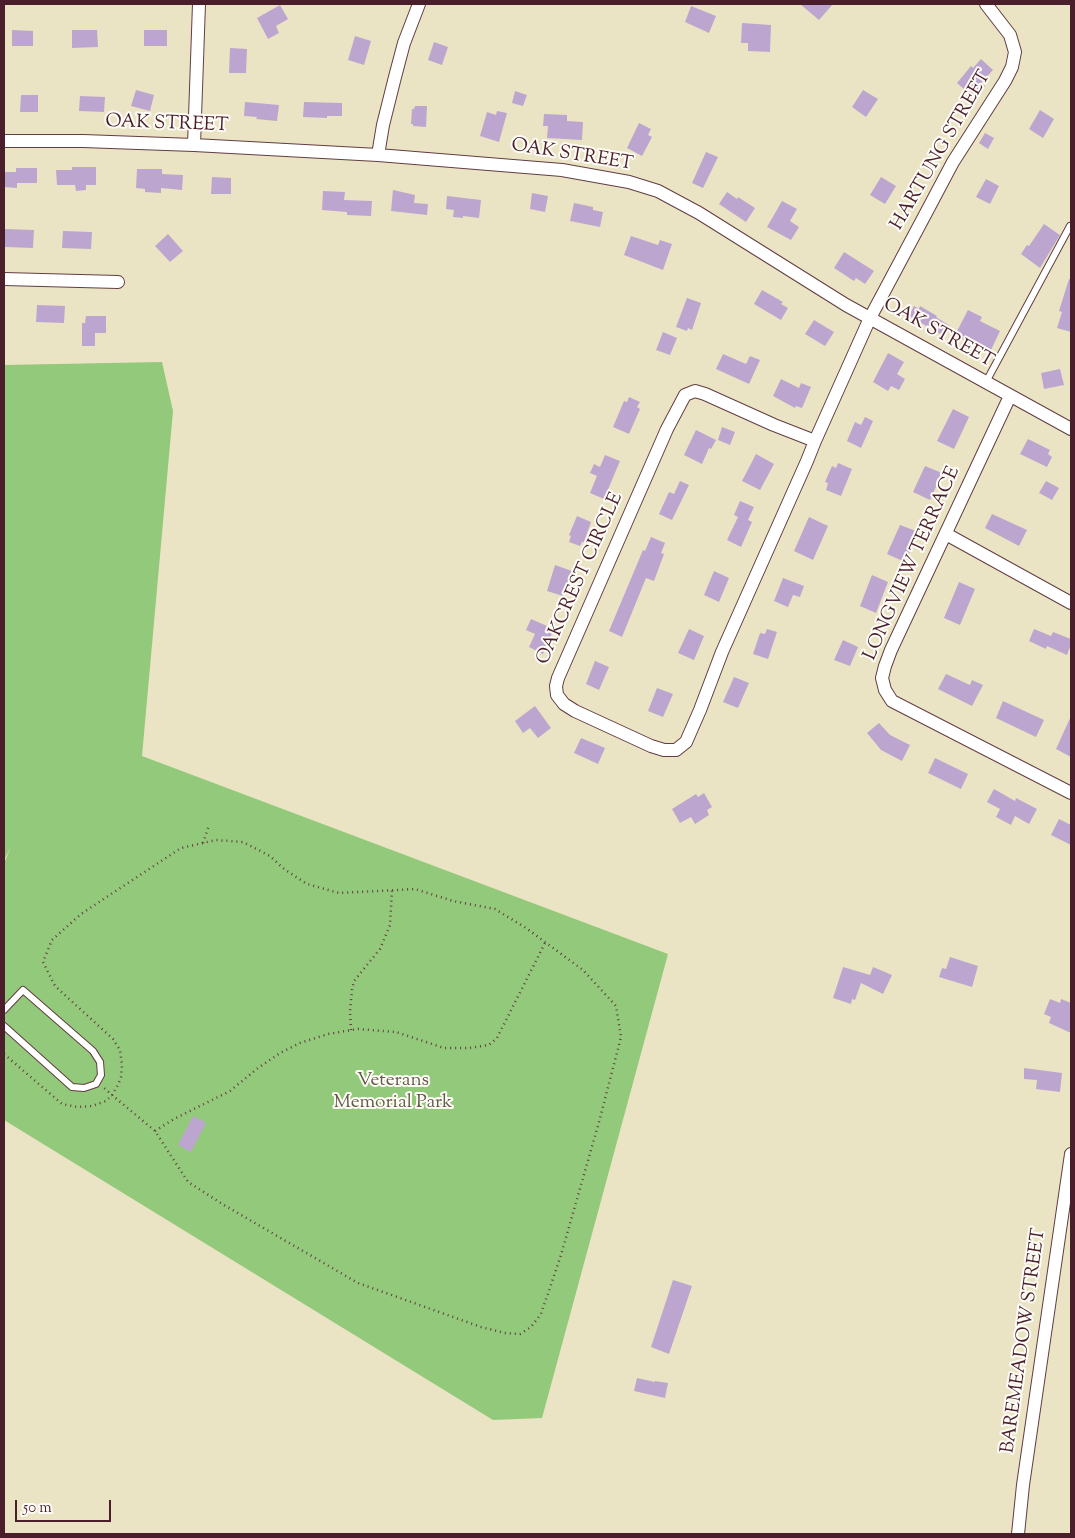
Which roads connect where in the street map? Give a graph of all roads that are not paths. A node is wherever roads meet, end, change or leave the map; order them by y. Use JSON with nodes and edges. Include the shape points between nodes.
{"nodes":[{"id":1,"x":199,"y":4,"type":"edge"},
{"id":2,"x":419,"y":4,"type":"edge"},
{"id":3,"x":986,"y":4,"type":"edge"},
{"id":4,"x":4,"y":141,"type":"edge"},
{"id":5,"x":194,"y":144,"type":"junction"},
{"id":6,"x":378,"y":155,"type":"junction"},
{"id":7,"x":1070,"y":226,"type":"dead end"},
{"id":8,"x":4,"y":279,"type":"edge"},
{"id":9,"x":118,"y":282,"type":"dead end"},
{"id":10,"x":870,"y":318,"type":"junction"},
{"id":11,"x":986,"y":382,"type":"junction"},
{"id":12,"x":1010,"y":396,"type":"junction"},
{"id":13,"x":1071,"y":429,"type":"edge"},
{"id":14,"x":815,"y":441,"type":"junction"},
{"id":15,"x":946,"y":534,"type":"junction"},
{"id":16,"x":1071,"y":603,"type":"edge"},
{"id":17,"x":1071,"y":794,"type":"edge"},
{"id":18,"x":4,"y":1010,"type":"edge"},
{"id":19,"x":4,"y":1026,"type":"edge"},
{"id":20,"x":1071,"y":1154,"type":"edge"},
{"id":21,"x":1018,"y":1534,"type":"edge"}],
"edges":[{"from":1,"to":5,"type":"street"},
{"from":2,"to":6,"type":"street","via":[[394,77]]},
{"from":3,"to":10,"type":"street","name":"HARTUNG STREET","via":[[1010,35],[1014,52],[1012,67],[953,162]]},
{"from":4,"to":5,"type":"street","name":"OAK STREET"},
{"from":5,"to":6,"type":"street","name":"OAK STREET"},
{"from":6,"to":10,"type":"street","name":"OAK STREET","via":[[562,170],[629,182],[658,191],[700,213]]},
{"from":7,"to":11,"type":"lane"},
{"from":8,"to":9,"type":"street"},
{"from":10,"to":11,"type":"street","name":"OAK STREET"},
{"from":10,"to":14,"type":"street","name":"OAKCREST CIRCLE"},
{"from":11,"to":12,"type":"street","name":"OAK STREET"},
{"from":12,"to":13,"type":"street","name":"OAK STREET"},
{"from":12,"to":15,"type":"street","name":"LONGVIEW TERRACE"},
{"from":14,"to":14,"type":"street","name":"OAKCREST CIRCLE","via":[[686,742],[676,750],[664,750],[564,704],[557,695],[558,678],[667,429],[685,395],[695,391],[705,394]]},
{"from":15,"to":16,"type":"street"},
{"from":15,"to":17,"type":"street","name":"LONGVIEW TERRACE","via":[[884,666],[884,690],[905,708]]},
{"from":18,"to":19,"type":"lane","via":[[23,990],[93,1052],[100,1062],[101,1075],[96,1084],[72,1087]]},
{"from":20,"to":21,"type":"street","name":"BAREMEADOW STREET"}]}
